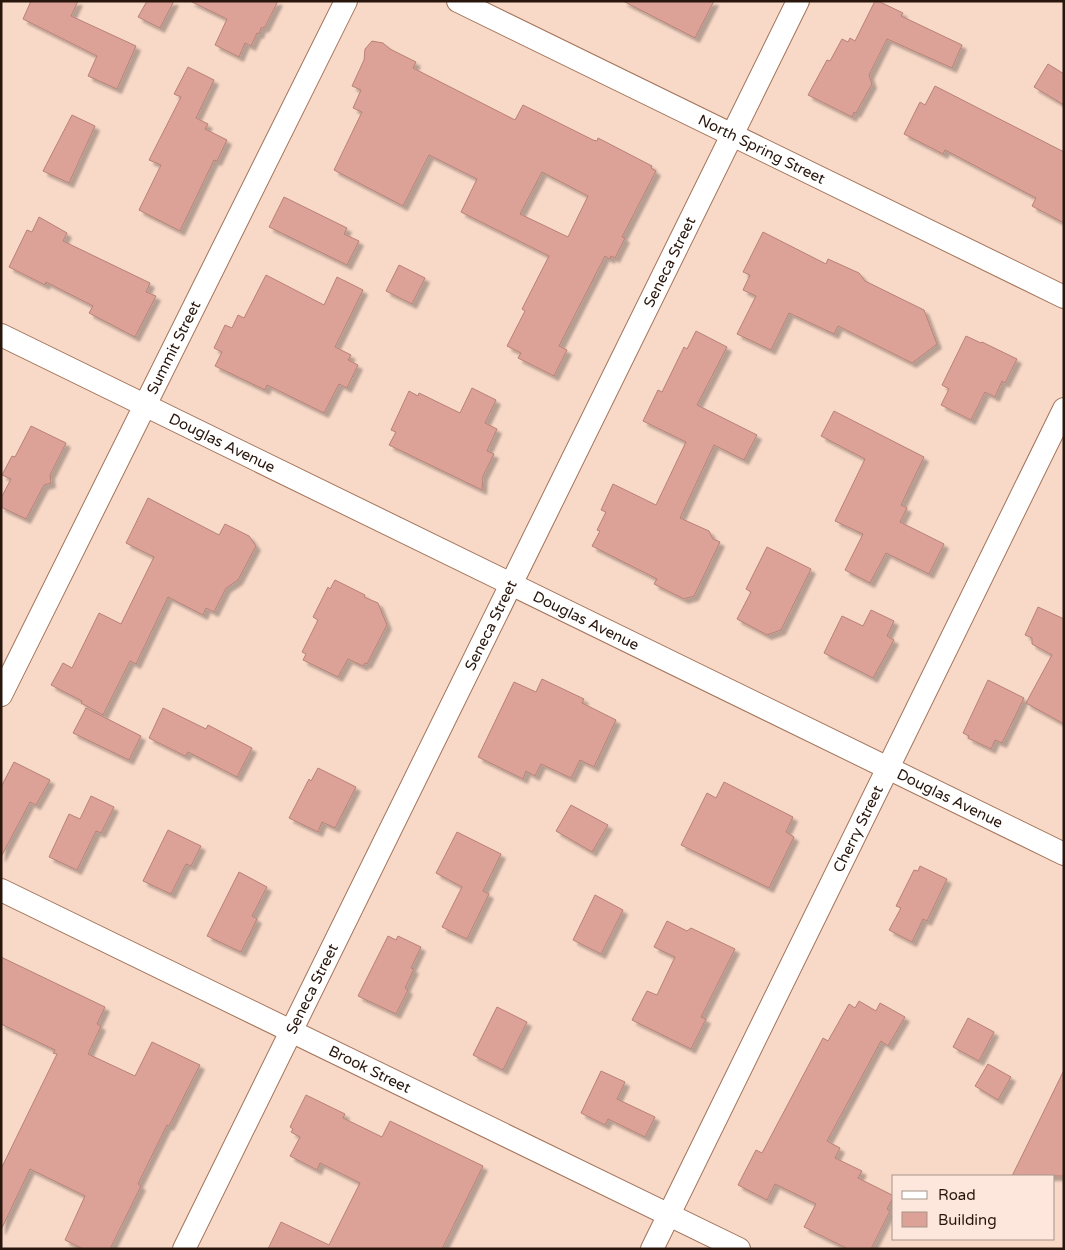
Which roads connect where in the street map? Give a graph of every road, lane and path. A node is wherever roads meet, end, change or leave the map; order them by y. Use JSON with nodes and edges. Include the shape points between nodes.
{"nodes":[{"id":1,"x":346,"y":1,"type":"edge"},
{"id":2,"x":458,"y":1,"type":"edge"},
{"id":3,"x":798,"y":1,"type":"edge"},
{"id":4,"x":731,"y":135,"type":"junction"},
{"id":5,"x":1064,"y":297,"type":"edge"},
{"id":6,"x":1,"y":335,"type":"edge"},
{"id":7,"x":145,"y":406,"type":"junction"},
{"id":8,"x":1064,"y":409,"type":"edge"},
{"id":9,"x":512,"y":586,"type":"junction"},
{"id":10,"x":1,"y":695,"type":"edge"},
{"id":11,"x":887,"y":768,"type":"junction"},
{"id":12,"x":1064,"y":854,"type":"edge"},
{"id":13,"x":1,"y":890,"type":"edge"},
{"id":14,"x":292,"y":1030,"type":"junction"},
{"id":15,"x":669,"y":1214,"type":"junction"},
{"id":16,"x":184,"y":1249,"type":"edge"},
{"id":17,"x":652,"y":1249,"type":"edge"},
{"id":18,"x":739,"y":1249,"type":"edge"}],
"edges":[{"from":1,"to":7,"type":"street","name":"Summit Street"},
{"from":2,"to":4,"type":"street","name":"North Spring Street"},
{"from":3,"to":4,"type":"street","name":"Seneca Street"},
{"from":4,"to":5,"type":"street","name":"North Spring Street"},
{"from":4,"to":9,"type":"street","name":"Seneca Street"},
{"from":6,"to":7,"type":"street","name":"Douglas Avenue"},
{"from":7,"to":9,"type":"street","name":"Douglas Avenue"},
{"from":7,"to":10,"type":"street","name":"Summit Street"},
{"from":8,"to":11,"type":"street","name":"Cherry Street"},
{"from":9,"to":11,"type":"street","name":"Douglas Avenue"},
{"from":9,"to":14,"type":"street","name":"Seneca Street"},
{"from":11,"to":12,"type":"street","name":"Douglas Avenue"},
{"from":11,"to":15,"type":"street","name":"Cherry Street"},
{"from":13,"to":14,"type":"street","name":"Brook Street"},
{"from":14,"to":15,"type":"street","name":"Brook Street"},
{"from":14,"to":16,"type":"street","name":"Seneca Street"},
{"from":15,"to":17,"type":"street","name":"Cherry Street"},
{"from":15,"to":18,"type":"street","name":"Brook Street"}]}
